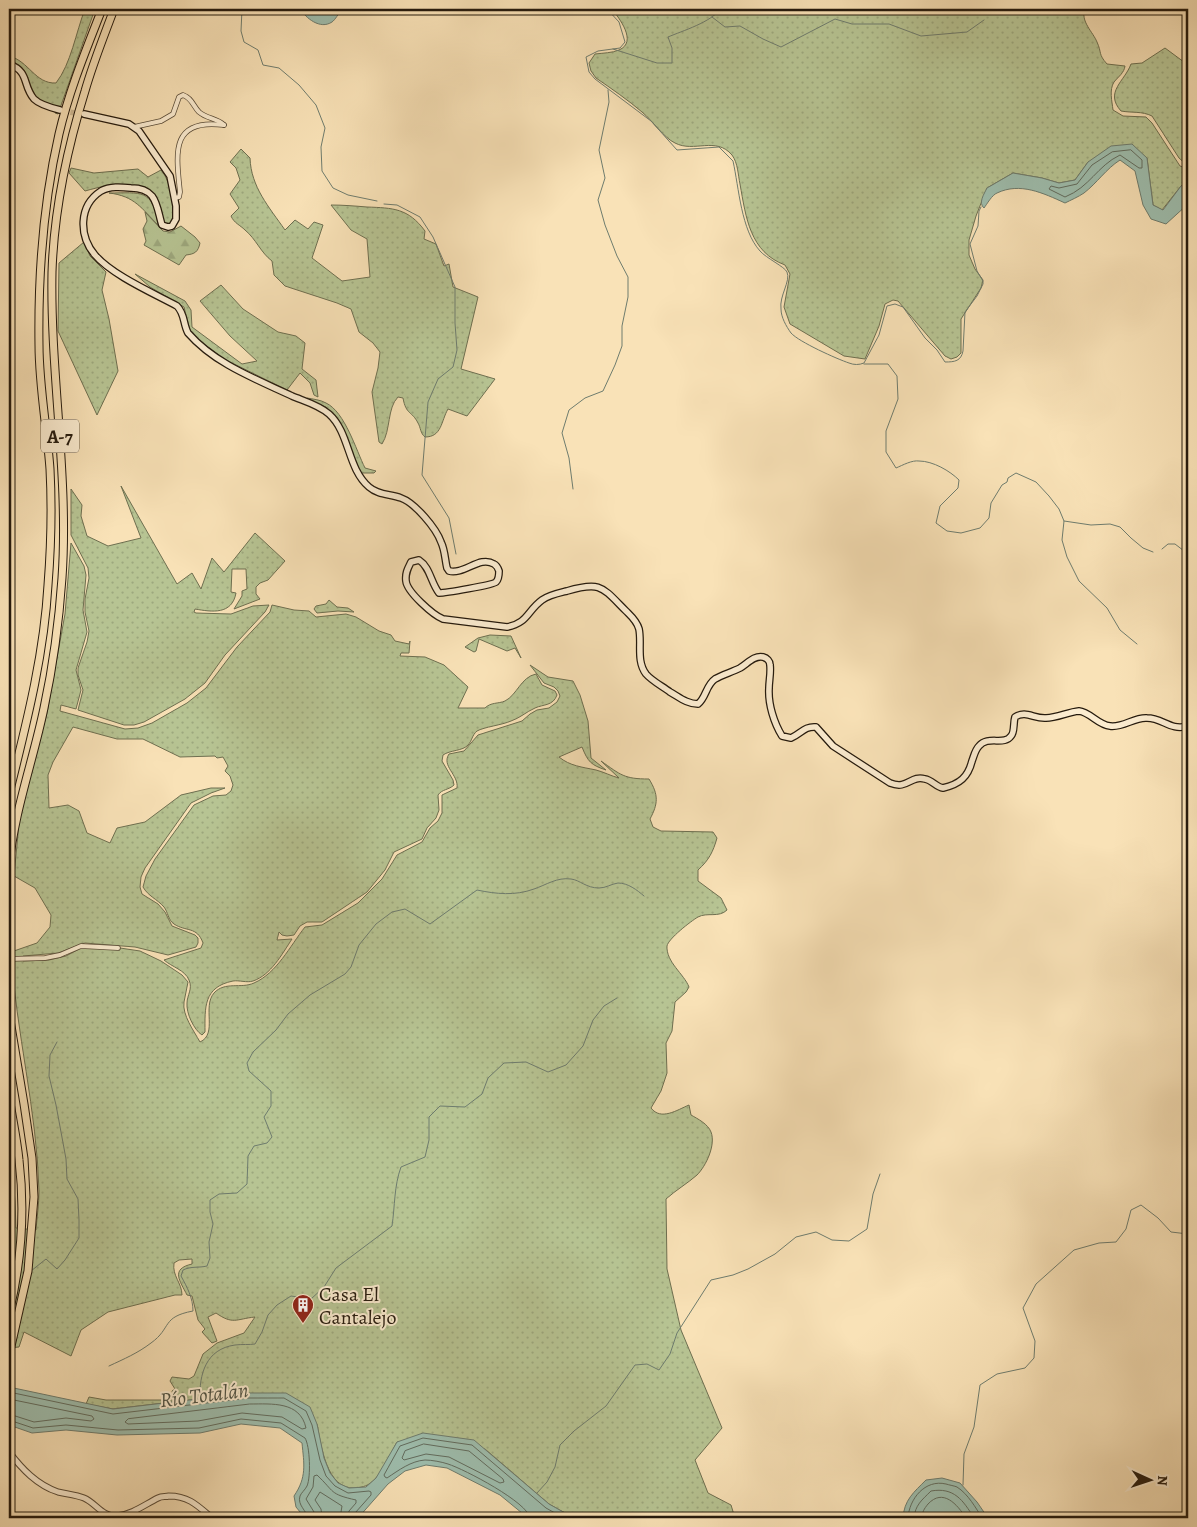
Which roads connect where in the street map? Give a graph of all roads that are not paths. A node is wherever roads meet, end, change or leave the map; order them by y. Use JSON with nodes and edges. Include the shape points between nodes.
{"nodes":[{"id":1,"x":102,"y":9,"type":"edge"},
{"id":2,"x":114,"y":9,"type":"edge"},
{"id":3,"x":9,"y":64,"type":"edge"},
{"id":4,"x":60,"y":110,"type":"tunnel mouth"},
{"id":5,"x":84,"y":114,"type":"tunnel mouth"},
{"id":6,"x":133,"y":127,"type":"junction"},
{"id":7,"x":175,"y":198,"type":"junction"},
{"id":8,"x":1188,"y":726,"type":"edge"},
{"id":9,"x":9,"y":794,"type":"edge"},
{"id":10,"x":9,"y":866,"type":"edge"},
{"id":11,"x":118,"y":948,"type":"dead end"},
{"id":12,"x":9,"y":959,"type":"edge"},
{"id":13,"x":9,"y":1014,"type":"edge"},
{"id":14,"x":9,"y":1096,"type":"edge"},
{"id":15,"x":9,"y":1313,"type":"edge"},
{"id":16,"x":9,"y":1355,"type":"edge"},
{"id":17,"x":9,"y":1452,"type":"edge"},
{"id":18,"x":212,"y":1518,"type":"edge"}],
"edges":[{"from":1,"to":9,"type":"highway","number":"A-7","via":[[62,124],[46,201],[40,272],[39,348],[50,470],[48,587],[30,708]]},
{"from":2,"to":10,"type":"highway","number":"A-7","via":[[84,91],[59,200],[52,271],[53,349],[64,500],[62,578],[44,708],[19,806]]},
{"from":3,"to":4,"type":"main road","via":[[23,73],[34,98]]},
{"from":5,"to":6,"type":"main road"},
{"from":6,"to":7,"type":"main road","via":[[165,167]]},
{"from":6,"to":7,"type":"street","via":[[161,121],[173,114],[179,97],[183,95],[202,114],[224,125],[195,126],[182,136],[178,149],[180,192],[179,198]]},
{"from":7,"to":8,"type":"main road","via":[[176,219],[168,227],[162,225],[152,196],[146,192],[138,188],[113,187],[102,191],[90,202],[84,214],[83,228],[88,243],[104,264],[177,306],[183,313],[188,333],[215,356],[329,414],[348,448],[357,474],[378,493],[402,498],[420,512],[442,543],[449,571],[485,562],[495,564],[499,572],[496,582],[448,594],[439,593],[424,563],[419,560],[411,562],[406,571],[406,582],[434,615],[507,627],[526,619],[538,603],[549,596],[587,585],[596,587],[606,591],[634,619],[639,629],[642,668],[660,685],[687,702],[698,704],[715,680],[749,660],[764,657],[770,666],[770,703],[782,736],[791,738],[804,728],[816,727],[833,746],[897,786],[914,779],[925,779],[943,788],[962,780],[968,774],[978,746],[989,740],[1010,739],[1015,717],[1020,714],[1044,718],[1083,711],[1107,726],[1119,726],[1140,717],[1175,727]]},
{"from":11,"to":12,"type":"street","via":[[80,946],[45,958]]},
{"from":13,"to":16,"type":"highway","via":[[32,1158],[34,1198],[28,1271]]},
{"from":14,"to":15,"type":"highway","via":[[22,1198],[17,1269]]},
{"from":17,"to":18,"type":"street","via":[[36,1481],[84,1498],[107,1515],[126,1514],[160,1497],[180,1496]]}]}
